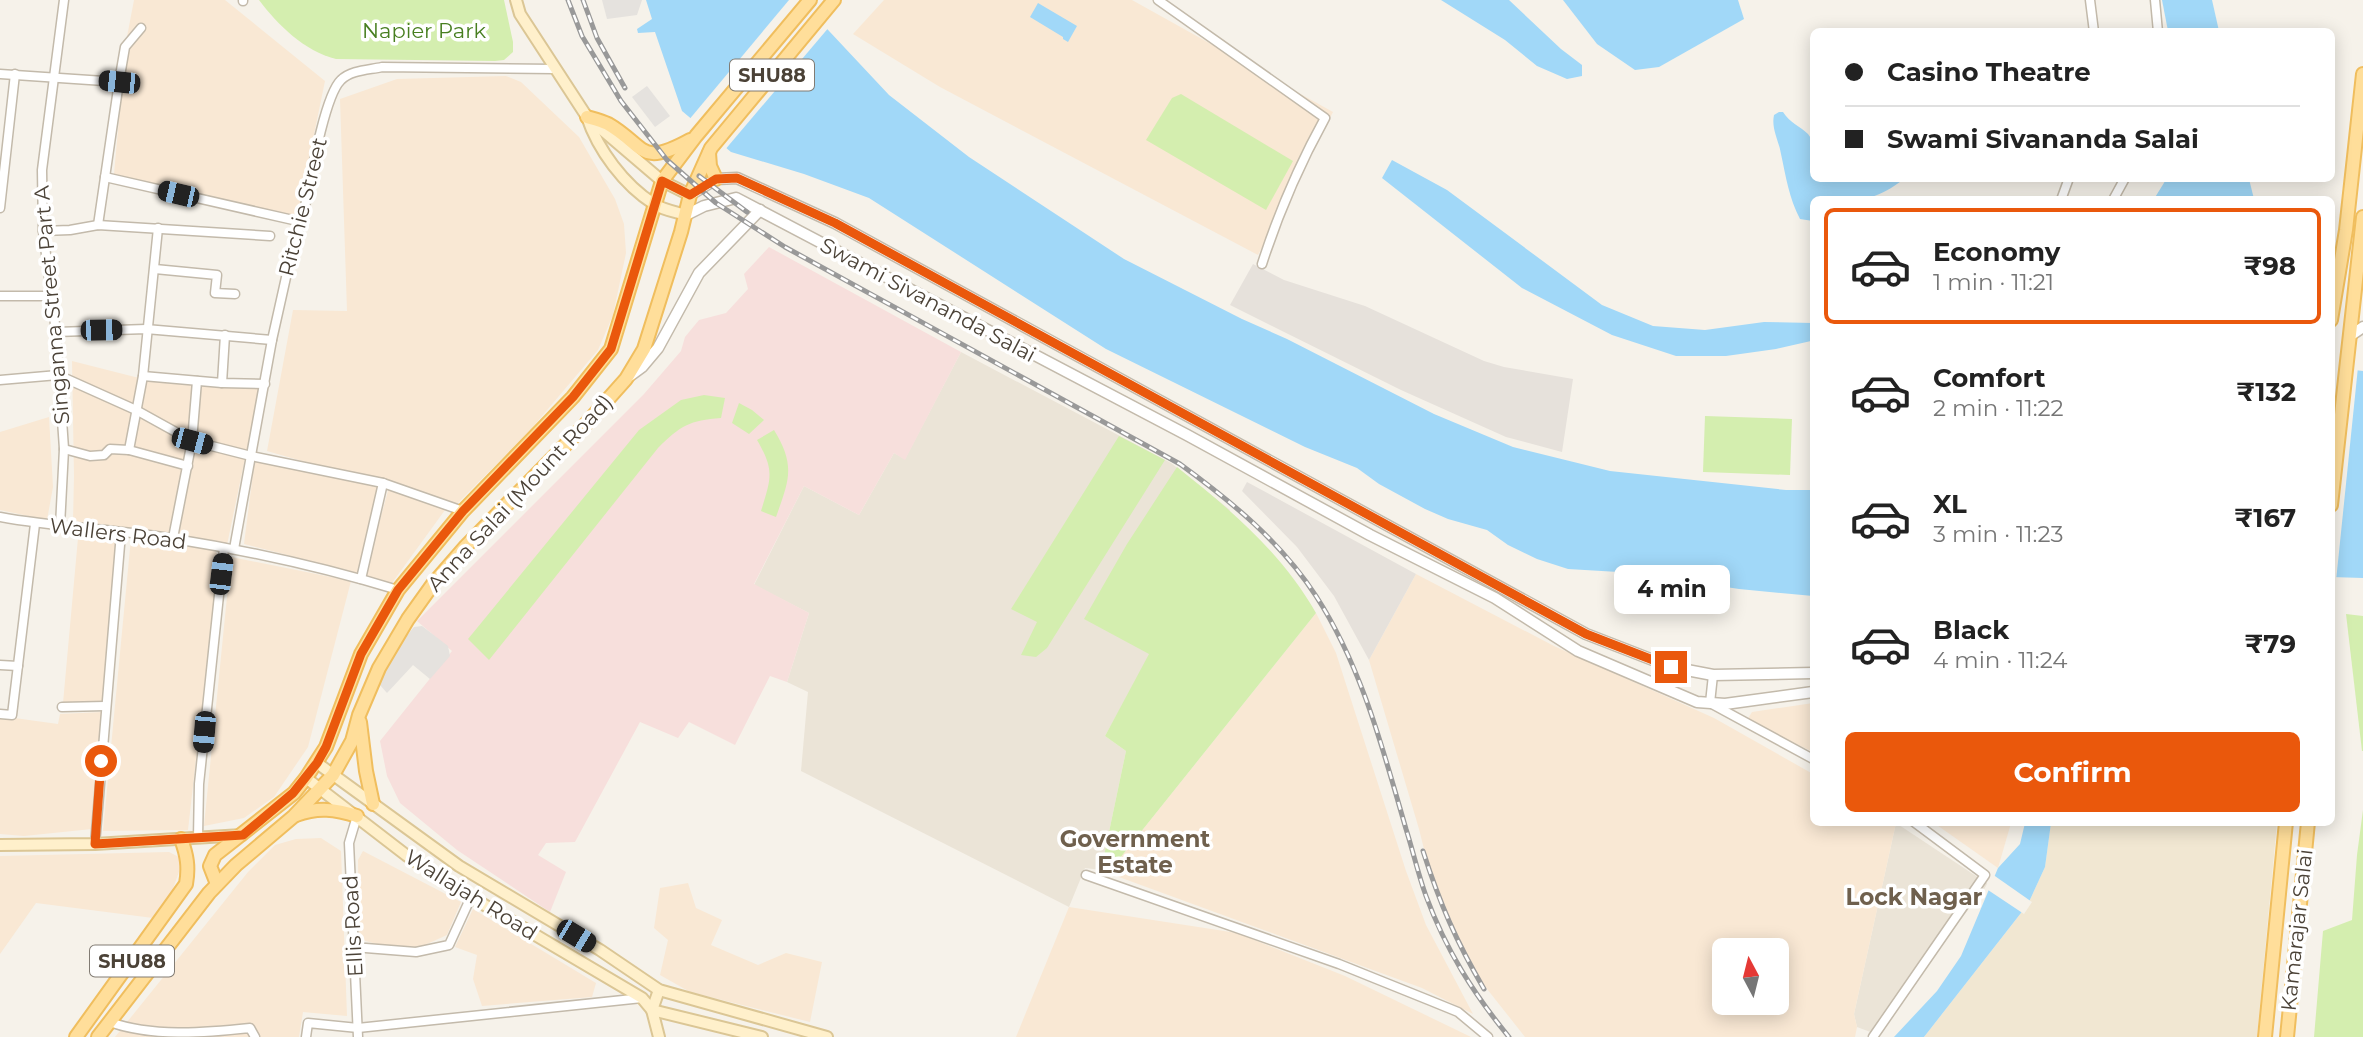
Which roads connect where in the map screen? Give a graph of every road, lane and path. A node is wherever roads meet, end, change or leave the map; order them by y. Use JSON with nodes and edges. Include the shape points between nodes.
{"nodes":[{"id":1,"x":64,"y":0,"type":"edge"},
{"id":2,"x":516,"y":0,"type":"edge"},
{"id":3,"x":810,"y":0,"type":"edge"},
{"id":4,"x":1158,"y":0,"type":"edge"},
{"id":5,"x":2090,"y":0,"type":"edge"},
{"id":6,"x":2155,"y":0,"type":"edge"},
{"id":7,"x":834,"y":1,"type":"edge"},
{"id":8,"x":141,"y":28,"type":"dead end"},
{"id":9,"x":2094,"y":28,"type":"edge"},
{"id":10,"x":2158,"y":28,"type":"edge"},
{"id":11,"x":555,"y":69,"type":"junction"},
{"id":12,"x":0,"y":74,"type":"edge"},
{"id":13,"x":15,"y":74,"type":"junction"},
{"id":14,"x":2363,"y":74,"type":"edge"},
{"id":15,"x":54,"y":76,"type":"junction"},
{"id":16,"x":119,"y":82,"type":"junction"},
{"id":17,"x":587,"y":117,"type":"junction"},
{"id":18,"x":696,"y":136,"type":"junction"},
{"id":19,"x":710,"y":150,"type":"junction"},
{"id":20,"x":105,"y":177,"type":"junction"},
{"id":21,"x":716,"y":179,"type":"junction"},
{"id":22,"x":662,"y":181,"type":"junction"},
{"id":23,"x":690,"y":195,"type":"junction"},
{"id":24,"x":655,"y":205,"type":"junction"},
{"id":25,"x":0,"y":208,"type":"edge"},
{"id":26,"x":760,"y":210,"type":"junction"},
{"id":27,"x":686,"y":215,"type":"junction"},
{"id":28,"x":2363,"y":217,"type":"edge"},
{"id":29,"x":302,"y":222,"type":"junction"},
{"id":30,"x":98,"y":225,"type":"junction"},
{"id":31,"x":158,"y":228,"type":"junction"},
{"id":32,"x":43,"y":230,"type":"junction"},
{"id":33,"x":270,"y":236,"type":"dead end"},
{"id":34,"x":1262,"y":264,"type":"dead end"},
{"id":35,"x":155,"y":269,"type":"junction"},
{"id":36,"x":2354,"y":291,"type":"junction"},
{"id":37,"x":235,"y":293,"type":"dead end"},
{"id":38,"x":0,"y":296,"type":"edge"},
{"id":39,"x":51,"y":296,"type":"junction"},
{"id":40,"x":2335,"y":296,"type":"edge"},
{"id":41,"x":2363,"y":305,"type":"edge"},
{"id":42,"x":2363,"y":327,"type":"edge"},
{"id":43,"x":146,"y":329,"type":"junction"},
{"id":44,"x":56,"y":332,"type":"junction"},
{"id":45,"x":225,"y":335,"type":"junction"},
{"id":46,"x":2350,"y":336,"type":"junction"},
{"id":47,"x":272,"y":340,"type":"junction"},
{"id":48,"x":58,"y":375,"type":"junction"},
{"id":49,"x":143,"y":376,"type":"junction"},
{"id":50,"x":0,"y":380,"type":"edge"},
{"id":51,"x":625,"y":380,"type":"junction"},
{"id":52,"x":197,"y":381,"type":"junction"},
{"id":53,"x":222,"y":383,"type":"junction"},
{"id":54,"x":265,"y":384,"type":"junction"},
{"id":55,"x":136,"y":410,"type":"junction"},
{"id":56,"x":192,"y":441,"type":"junction"},
{"id":57,"x":64,"y":449,"type":"junction"},
{"id":58,"x":129,"y":450,"type":"junction"},
{"id":59,"x":251,"y":456,"type":"junction"},
{"id":60,"x":188,"y":466,"type":"junction"},
{"id":61,"x":2335,"y":470,"type":"edge"},
{"id":62,"x":383,"y":483,"type":"junction"},
{"id":63,"x":1360,"y":510,"type":"junction"},
{"id":64,"x":463,"y":511,"type":"junction"},
{"id":65,"x":0,"y":517,"type":"edge"},
{"id":66,"x":35,"y":524,"type":"junction"},
{"id":67,"x":1350,"y":524,"type":"junction"},
{"id":68,"x":60,"y":526,"type":"junction"},
{"id":69,"x":121,"y":533,"type":"junction"},
{"id":70,"x":173,"y":538,"type":"junction"},
{"id":71,"x":225,"y":548,"type":"junction"},
{"id":72,"x":234,"y":549,"type":"junction"},
{"id":73,"x":361,"y":579,"type":"junction"},
{"id":74,"x":398,"y":590,"type":"junction"},
{"id":75,"x":0,"y":665,"type":"edge"},
{"id":76,"x":18,"y":666,"type":"junction"},
{"id":77,"x":1810,"y":673,"type":"edge"},
{"id":78,"x":1713,"y":675,"type":"junction"},
{"id":79,"x":1810,"y":692,"type":"edge"},
{"id":80,"x":1710,"y":703,"type":"junction"},
{"id":81,"x":105,"y":706,"type":"junction"},
{"id":82,"x":62,"y":707,"type":"dead end"},
{"id":83,"x":0,"y":714,"type":"edge"},
{"id":84,"x":359,"y":715,"type":"junction"},
{"id":85,"x":1810,"y":757,"type":"edge"},
{"id":86,"x":317,"y":763,"type":"junction"},
{"id":87,"x":333,"y":775,"type":"junction"},
{"id":88,"x":306,"y":778,"type":"junction"},
{"id":89,"x":320,"y":788,"type":"junction"},
{"id":90,"x":373,"y":804,"type":"junction"},
{"id":91,"x":294,"y":816,"type":"junction"},
{"id":92,"x":357,"y":816,"type":"junction"},
{"id":93,"x":1919,"y":826,"type":"edge"},
{"id":94,"x":2286,"y":826,"type":"edge"},
{"id":95,"x":2308,"y":826,"type":"edge"},
{"id":96,"x":243,"y":835,"type":"junction"},
{"id":97,"x":198,"y":838,"type":"junction"},
{"id":98,"x":181,"y":839,"type":"junction"},
{"id":99,"x":95,"y":844,"type":"junction"},
{"id":100,"x":0,"y":845,"type":"edge"},
{"id":101,"x":1086,"y":874,"type":"dead end"},
{"id":102,"x":186,"y":884,"type":"junction"},
{"id":103,"x":213,"y":889,"type":"junction"},
{"id":104,"x":471,"y":897,"type":"junction"},
{"id":105,"x":353,"y":947,"type":"junction"},
{"id":106,"x":659,"y":990,"type":"junction"},
{"id":107,"x":642,"y":998,"type":"junction"},
{"id":108,"x":652,"y":1010,"type":"junction"},
{"id":109,"x":110,"y":1022,"type":"junction"},
{"id":110,"x":358,"y":1032,"type":"edge"},
{"id":111,"x":76,"y":1037,"type":"edge"},
{"id":112,"x":98,"y":1037,"type":"edge"},
{"id":113,"x":171,"y":1037,"type":"edge"},
{"id":114,"x":255,"y":1037,"type":"edge"},
{"id":115,"x":306,"y":1037,"type":"edge"},
{"id":116,"x":659,"y":1037,"type":"edge"},
{"id":117,"x":762,"y":1037,"type":"edge"},
{"id":118,"x":827,"y":1037,"type":"edge"},
{"id":119,"x":1488,"y":1037,"type":"edge"},
{"id":120,"x":1873,"y":1037,"type":"edge"},
{"id":121,"x":2265,"y":1037,"type":"edge"},
{"id":122,"x":2287,"y":1037,"type":"edge"}],
"edges":[{"from":1,"to":15,"type":"street","name":"Singanna Street Part A"},
{"from":2,"to":11,"type":"main road"},
{"from":3,"to":18,"type":"main road","number":"SHU88"},
{"from":4,"to":34,"type":"street","via":[[1325,118],[1298,168]]},
{"from":5,"to":9,"type":"street"},
{"from":6,"to":10,"type":"street"},
{"from":7,"to":19,"type":"main road","number":"SHU88"},
{"from":8,"to":16,"type":"street","via":[[125,47]]},
{"from":11,"to":17,"type":"main road"},
{"from":11,"to":29,"type":"street","name":"Ritchie Street","via":[[382,67],[341,80],[327,107]]},
{"from":12,"to":13,"type":"street"},
{"from":13,"to":15,"type":"street"},
{"from":13,"to":25,"type":"street"},
{"from":14,"to":40,"type":"main road"},
{"from":15,"to":16,"type":"street"},
{"from":15,"to":32,"type":"street","name":"Singanna Street Part A","via":[[42,170]]},
{"from":16,"to":20,"type":"street"},
{"from":17,"to":18,"type":"main road","via":[[608,124],[642,151],[653,153],[673,149]]},
{"from":17,"to":22,"type":"main road"},
{"from":17,"to":24,"type":"main road","via":[[606,155]]},
{"from":18,"to":22,"type":"main road","name":"Anna Salai (Mount Road)","number":"SHU88"},
{"from":19,"to":21,"type":"main road"},
{"from":19,"to":23,"type":"main road","name":"Anna Salai (Mount Road)","number":"SHU88"},
{"from":20,"to":29,"type":"street"},
{"from":20,"to":30,"type":"street"},
{"from":21,"to":23,"type":"street"},
{"from":21,"to":63,"type":"street","name":"Swami Sivananda Salai","via":[[737,178],[835,223]]},
{"from":22,"to":23,"type":"main road"},
{"from":22,"to":24,"type":"main road","name":"Anna Salai (Mount Road)","number":"SHU88"},
{"from":23,"to":27,"type":"main road","name":"Anna Salai (Mount Road)","number":"SHU88"},
{"from":24,"to":27,"type":"main road"},
{"from":24,"to":64,"type":"main road","name":"Anna Salai (Mount Road)","number":"SHU88","via":[[611,349],[573,397]]},
{"from":26,"to":27,"type":"street","name":"Swami Sivananda Salai","via":[[736,198]]},
{"from":26,"to":51,"type":"street","via":[[699,273],[658,348]]},
{"from":26,"to":67,"type":"street","name":"Swami Sivananda Salai"},
{"from":27,"to":51,"type":"main road","name":"Anna Salai (Mount Road)","number":"SHU88","via":[[644,349]]},
{"from":28,"to":36,"type":"main road"},
{"from":29,"to":47,"type":"street","name":"Ritchie Street"},
{"from":30,"to":31,"type":"street"},
{"from":30,"to":32,"type":"street"},
{"from":31,"to":33,"type":"street"},
{"from":31,"to":35,"type":"street"},
{"from":32,"to":39,"type":"street","name":"Singanna Street Part A"},
{"from":35,"to":37,"type":"street","via":[[217,275],[215,293]]},
{"from":35,"to":43,"type":"street"},
{"from":36,"to":41,"type":"street"},
{"from":36,"to":46,"type":"main road"},
{"from":38,"to":39,"type":"street"},
{"from":39,"to":44,"type":"street","name":"Singanna Street Part A"},
{"from":42,"to":46,"type":"street"},
{"from":43,"to":44,"type":"street"},
{"from":43,"to":45,"type":"street"},
{"from":43,"to":49,"type":"street"},
{"from":44,"to":48,"type":"street","name":"Singanna Street Part A"},
{"from":45,"to":47,"type":"street"},
{"from":45,"to":53,"type":"street"},
{"from":46,"to":61,"type":"main road"},
{"from":47,"to":54,"type":"street","name":"Ritchie Street"},
{"from":48,"to":50,"type":"street"},
{"from":48,"to":55,"type":"street"},
{"from":48,"to":57,"type":"street","name":"Singanna Street Part A"},
{"from":49,"to":52,"type":"street"},
{"from":49,"to":55,"type":"street"},
{"from":51,"to":84,"type":"main road","name":"Anna Salai (Mount Road)","number":"SHU88","via":[[433,584],[379,668]]},
{"from":52,"to":53,"type":"street"},
{"from":52,"to":56,"type":"street"},
{"from":53,"to":54,"type":"street"},
{"from":54,"to":59,"type":"street","name":"Ritchie Street"},
{"from":55,"to":56,"type":"street"},
{"from":55,"to":58,"type":"street"},
{"from":56,"to":59,"type":"street"},
{"from":56,"to":60,"type":"street"},
{"from":57,"to":58,"type":"street","via":[[90,456],[104,455],[110,449]]},
{"from":57,"to":68,"type":"street","name":"Singanna Street Part A"},
{"from":58,"to":60,"type":"street"},
{"from":59,"to":62,"type":"street"},
{"from":59,"to":72,"type":"street","name":"Ritchie Street"},
{"from":60,"to":70,"type":"street"},
{"from":62,"to":64,"type":"street"},
{"from":62,"to":73,"type":"street"},
{"from":63,"to":67,"type":"street"},
{"from":63,"to":78,"type":"street","name":"Swami Sivananda Salai","via":[[1586,634],[1671,667]]},
{"from":64,"to":74,"type":"main road","name":"Anna Salai (Mount Road)","number":"SHU88"},
{"from":65,"to":66,"type":"street","name":"Wallers Road"},
{"from":66,"to":68,"type":"street","name":"Wallers Road"},
{"from":66,"to":76,"type":"street"},
{"from":67,"to":80,"type":"street","name":"Swami Sivananda Salai","via":[[1494,598],[1578,651],[1697,702]]},
{"from":68,"to":69,"type":"street","name":"Wallers Road"},
{"from":69,"to":70,"type":"street","name":"Wallers Road"},
{"from":69,"to":81,"type":"street"},
{"from":70,"to":71,"type":"street","name":"Wallers Road"},
{"from":71,"to":72,"type":"street","name":"Wallers Road"},
{"from":71,"to":97,"type":"street","via":[[199,785]]},
{"from":72,"to":73,"type":"street","name":"Wallers Road"},
{"from":73,"to":74,"type":"street","name":"Wallers Road"},
{"from":74,"to":86,"type":"main road","name":"Anna Salai (Mount Road)","number":"SHU88","via":[[361,654]]},
{"from":75,"to":76,"type":"street"},
{"from":76,"to":83,"type":"street","via":[[12,715]]},
{"from":77,"to":78,"type":"street","name":"Swami Sivananda Salai"},
{"from":78,"to":80,"type":"street"},
{"from":79,"to":80,"type":"street","name":"Swami Sivananda Salai"},
{"from":80,"to":85,"type":"street"},
{"from":81,"to":82,"type":"street"},
{"from":81,"to":99,"type":"street"},
{"from":84,"to":87,"type":"main road","name":"Anna Salai (Mount Road)","number":"SHU88","via":[[352,741]]},
{"from":84,"to":90,"type":"main road"},
{"from":86,"to":87,"type":"main road","name":"Wallajah Road"},
{"from":86,"to":88,"type":"main road","name":"Anna Salai (Mount Road)","number":"SHU88"},
{"from":87,"to":89,"type":"main road","name":"Anna Salai (Mount Road)","number":"SHU88"},
{"from":87,"to":90,"type":"main road","name":"Wallajah Road"},
{"from":88,"to":89,"type":"main road","name":"Wallajah Road"},
{"from":88,"to":96,"type":"main road","name":"Anna Salai (Mount Road)","number":"SHU88"},
{"from":89,"to":91,"type":"main road","name":"Anna Salai (Mount Road)","number":"SHU88"},
{"from":89,"to":92,"type":"main road","name":"Wallajah Road"},
{"from":90,"to":106,"type":"main road","name":"Wallajah Road","via":[[459,866]]},
{"from":91,"to":92,"type":"main road","via":[[333,809]]},
{"from":91,"to":103,"type":"main road","name":"Anna Salai (Mount Road)","number":"SHU88"},
{"from":92,"to":104,"type":"main road","name":"Wallajah Road"},
{"from":92,"to":105,"type":"street","name":"Ellis Road","via":[[349,842]]},
{"from":93,"to":120,"type":"street","via":[[1985,875]]},
{"from":94,"to":121,"type":"main road","name":"Kamarajar Salai"},
{"from":95,"to":122,"type":"main road","name":"Kamarajar Salai"},
{"from":96,"to":97,"type":"main road"},
{"from":96,"to":103,"type":"main road","name":"Anna Salai (Mount Road)","via":[[215,855],[210,866]]},
{"from":97,"to":98,"type":"main road"},
{"from":98,"to":99,"type":"main road"},
{"from":98,"to":102,"type":"main road","via":[[189,869]]},
{"from":99,"to":100,"type":"main road"},
{"from":101,"to":119,"type":"street","via":[[1431,1001],[1458,1012]]},
{"from":102,"to":103,"type":"main road"},
{"from":102,"to":111,"type":"main road","number":"SHU88"},
{"from":103,"to":109,"type":"main road","name":"Anna Salai (Mount Road)","number":"SHU88"},
{"from":104,"to":105,"type":"street","via":[[449,945],[416,952]]},
{"from":104,"to":107,"type":"main road","name":"Wallajah Road"},
{"from":105,"to":110,"type":"street","name":"Ellis Road"},
{"from":106,"to":108,"type":"main road"},
{"from":106,"to":118,"type":"main road","name":"Wallajah Road"},
{"from":107,"to":108,"type":"main road","name":"Wallajah Road"},
{"from":107,"to":110,"type":"street"},
{"from":108,"to":116,"type":"main road"},
{"from":108,"to":117,"type":"main road"},
{"from":109,"to":112,"type":"main road","name":"Anna Salai (Mount Road)","number":"SHU88"},
{"from":109,"to":113,"type":"street","via":[[136,1034]]},
{"from":110,"to":115,"type":"street","via":[[308,1023]]},
{"from":113,"to":114,"type":"street","via":[[250,1028]]}]}
